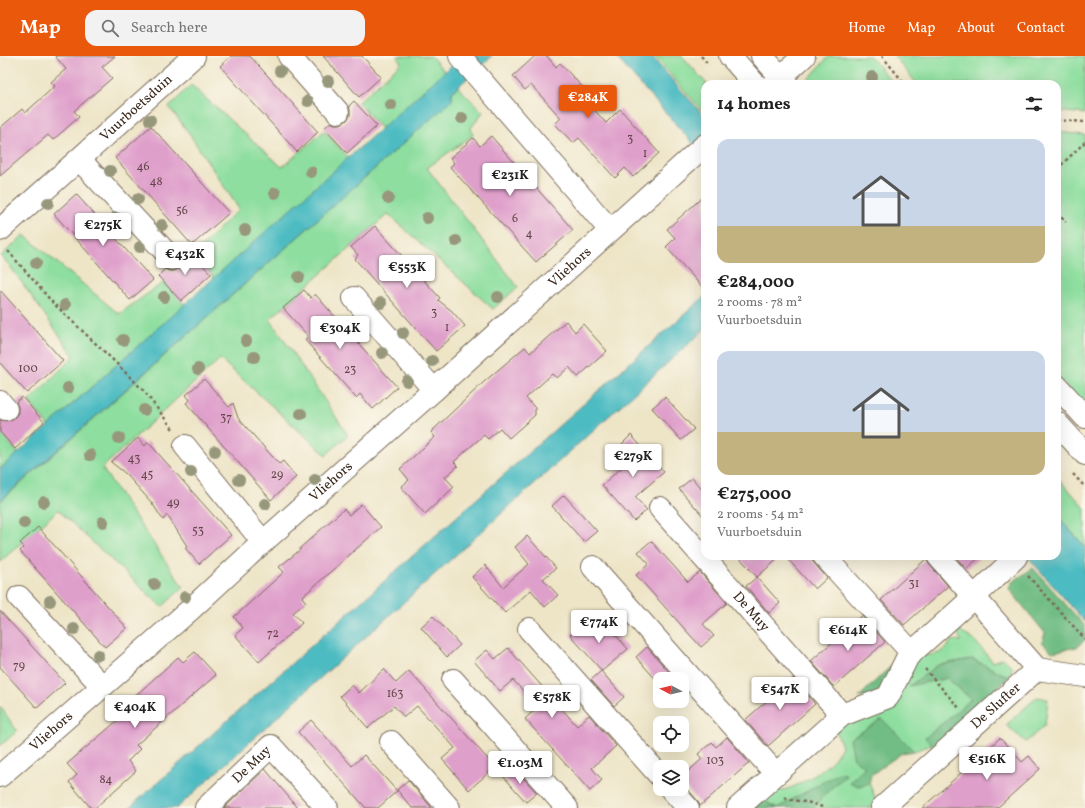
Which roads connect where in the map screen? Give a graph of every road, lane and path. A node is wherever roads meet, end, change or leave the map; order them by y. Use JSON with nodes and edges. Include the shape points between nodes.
{"nodes":[{"id":1,"x":194,"y":56,"type":"edge"},
{"id":2,"x":289,"y":56,"type":"edge"},
{"id":3,"x":460,"y":56,"type":"edge"},
{"id":4,"x":730,"y":56,"type":"edge"},
{"id":5,"x":762,"y":56,"type":"edge"},
{"id":6,"x":804,"y":56,"type":"edge"},
{"id":7,"x":882,"y":56,"type":"edge"},
{"id":8,"x":751,"y":80,"type":"edge"},
{"id":9,"x":779,"y":80,"type":"edge"},
{"id":10,"x":782,"y":80,"type":"edge"},
{"id":11,"x":902,"y":80,"type":"edge"},
{"id":12,"x":338,"y":112,"type":"dead end"},
{"id":13,"x":1061,"y":120,"type":"edge"},
{"id":14,"x":1085,"y":122,"type":"edge"},
{"id":15,"x":1085,"y":142,"type":"edge"},
{"id":16,"x":698,"y":152,"type":"edge"},
{"id":17,"x":80,"y":160,"type":"junction"},
{"id":18,"x":1061,"y":165,"type":"edge"},
{"id":19,"x":1061,"y":217,"type":"edge"},
{"id":20,"x":1066,"y":222,"type":"dead end"},
{"id":21,"x":610,"y":230,"type":"junction"},
{"id":22,"x":2,"y":238,"type":"edge"},
{"id":23,"x":172,"y":259,"type":"dead end"},
{"id":24,"x":354,"y":298,"type":"dead end"},
{"id":25,"x":434,"y":390,"type":"junction"},
{"id":26,"x":1061,"y":390,"type":"edge"},
{"id":27,"x":161,"y":413,"type":"dead end"},
{"id":28,"x":1085,"y":417,"type":"edge"},
{"id":29,"x":1061,"y":427,"type":"edge"},
{"id":30,"x":185,"y":446,"type":"dead end"},
{"id":31,"x":1085,"y":454,"type":"edge"},
{"id":32,"x":660,"y":508,"type":"dead end"},
{"id":33,"x":263,"y":542,"type":"junction"},
{"id":34,"x":701,"y":555,"type":"edge"},
{"id":35,"x":706,"y":560,"type":"edge"},
{"id":36,"x":828,"y":560,"type":"edge"},
{"id":37,"x":942,"y":560,"type":"edge"},
{"id":38,"x":1013,"y":560,"type":"edge"},
{"id":39,"x":1017,"y":560,"type":"edge"},
{"id":40,"x":593,"y":567,"type":"dead end"},
{"id":41,"x":19,"y":597,"type":"dead end"},
{"id":42,"x":974,"y":597,"type":"junction"},
{"id":43,"x":529,"y":629,"type":"dead end"},
{"id":44,"x":1085,"y":639,"type":"edge"},
{"id":45,"x":912,"y":653,"type":"junction"},
{"id":46,"x":1037,"y":669,"type":"junction"},
{"id":47,"x":1085,"y":676,"type":"edge"},
{"id":48,"x":453,"y":680,"type":"dead end"},
{"id":49,"x":102,"y":686,"type":"junction"},
{"id":50,"x":842,"y":715,"type":"junction"},
{"id":51,"x":391,"y":742,"type":"dead end"},
{"id":52,"x":653,"y":768,"type":"edge"},
{"id":53,"x":0,"y":776,"type":"edge"},
{"id":54,"x":772,"y":777,"type":"junction"},
{"id":55,"x":677,"y":796,"type":"edge"},
{"id":56,"x":206,"y":808,"type":"edge"},
{"id":57,"x":327,"y":808,"type":"edge"},
{"id":58,"x":449,"y":808,"type":"edge"},
{"id":59,"x":567,"y":808,"type":"edge"},
{"id":60,"x":688,"y":808,"type":"edge"},
{"id":61,"x":738,"y":808,"type":"edge"},
{"id":62,"x":825,"y":808,"type":"edge"},
{"id":63,"x":882,"y":808,"type":"edge"}],
"edges":[{"from":1,"to":17,"type":"street","name":"Vuurboetsduin"},
{"from":2,"to":12,"type":"street"},
{"from":3,"to":21,"type":"street"},
{"from":4,"to":8,"type":"street"},
{"from":5,"to":9,"type":"street"},
{"from":6,"to":10,"type":"street"},
{"from":7,"to":11,"type":"path"},
{"from":13,"to":14,"type":"path"},
{"from":15,"to":18,"type":"path"},
{"from":16,"to":21,"type":"street","name":"Vliehors"},
{"from":17,"to":22,"type":"street","name":"Vuurboetsduin"},
{"from":17,"to":23,"type":"street"},
{"from":19,"to":20,"type":"path"},
{"from":21,"to":25,"type":"street","name":"Vliehors"},
{"from":22,"to":27,"type":"path","via":[[53,303],[143,390]]},
{"from":24,"to":25,"type":"street"},
{"from":25,"to":33,"type":"street","name":"Vliehors"},
{"from":26,"to":28,"type":"street"},
{"from":29,"to":31,"type":"street"},
{"from":30,"to":33,"type":"street"},
{"from":32,"to":34,"type":"street","name":"De Muy"},
{"from":33,"to":49,"type":"street","name":"Vliehors"},
{"from":35,"to":50,"type":"street","name":"De Muy"},
{"from":36,"to":45,"type":"street"},
{"from":37,"to":42,"type":"street"},
{"from":38,"to":42,"type":"street"},
{"from":39,"to":44,"type":"path"},
{"from":40,"to":54,"type":"street"},
{"from":41,"to":49,"type":"street"},
{"from":42,"to":45,"type":"street"},
{"from":42,"to":46,"type":"street"},
{"from":43,"to":52,"type":"street"},
{"from":45,"to":50,"type":"street","via":[[908,656],[888,697]]},
{"from":46,"to":47,"type":"street"},
{"from":46,"to":63,"type":"street","name":"De Slufter"},
{"from":48,"to":59,"type":"street"},
{"from":49,"to":53,"type":"street","name":"Vliehors"},
{"from":50,"to":54,"type":"street"},
{"from":51,"to":58,"type":"street"},
{"from":54,"to":61,"type":"street"},
{"from":54,"to":62,"type":"path","via":[[787,799],[811,802]]},
{"from":55,"to":60,"type":"street"},
{"from":56,"to":57,"type":"street","name":"De Muy","via":[[271,746]]}]}
